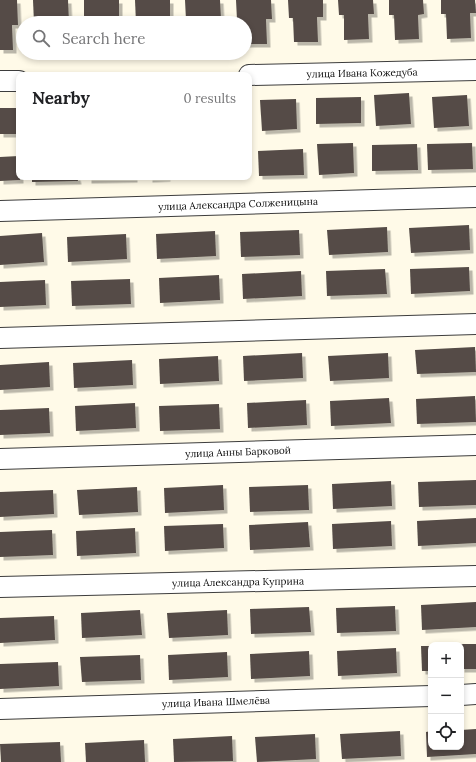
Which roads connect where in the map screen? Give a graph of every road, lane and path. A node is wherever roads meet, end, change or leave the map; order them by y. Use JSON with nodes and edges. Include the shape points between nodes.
{"nodes":[{"id":1,"x":476,"y":70,"type":"edge"},
{"id":2,"x":252,"y":75,"type":"edge"},
{"id":3,"x":0,"y":81,"type":"edge"},
{"id":4,"x":16,"y":81,"type":"edge"},
{"id":5,"x":476,"y":197,"type":"edge"},
{"id":6,"x":0,"y":211,"type":"edge"},
{"id":7,"x":476,"y":324,"type":"edge"},
{"id":8,"x":0,"y":338,"type":"edge"},
{"id":9,"x":476,"y":445,"type":"edge"},
{"id":10,"x":0,"y":459,"type":"edge"},
{"id":11,"x":476,"y":576,"type":"edge"},
{"id":12,"x":0,"y":588,"type":"edge"},
{"id":13,"x":476,"y":694,"type":"edge"},
{"id":14,"x":464,"y":695,"type":"edge"},
{"id":15,"x":428,"y":696,"type":"edge"},
{"id":16,"x":0,"y":709,"type":"edge"}],
"edges":[{"from":1,"to":2,"type":"street","name":"улица Ивана Кожедуба"},
{"from":3,"to":4,"type":"street"},
{"from":5,"to":6,"type":"street","name":"улица Александра Солженицына"},
{"from":7,"to":8,"type":"street"},
{"from":9,"to":10,"type":"street","name":"улица Анны Барковой"},
{"from":11,"to":12,"type":"street","name":"улица Александра Куприна"},
{"from":13,"to":14,"type":"street"},
{"from":15,"to":16,"type":"street","name":"улица Ивана Шмелёва"}]}
